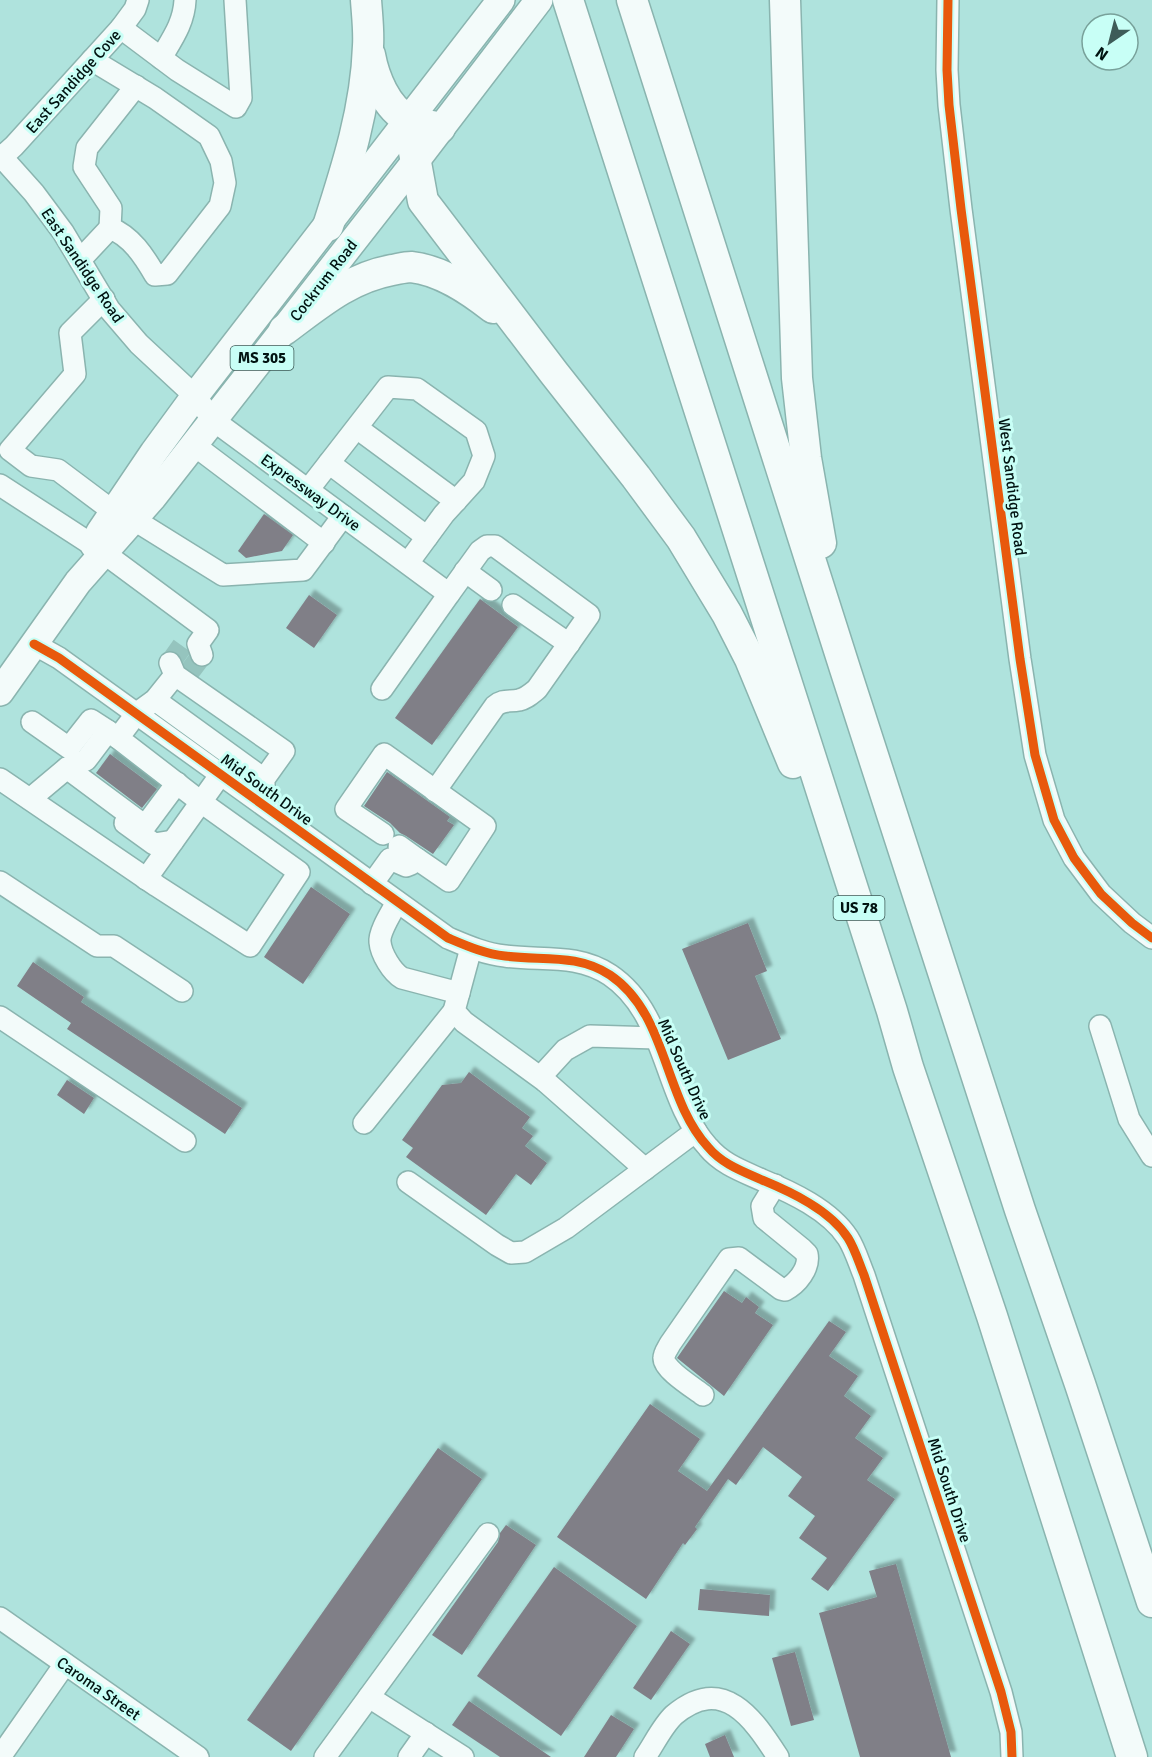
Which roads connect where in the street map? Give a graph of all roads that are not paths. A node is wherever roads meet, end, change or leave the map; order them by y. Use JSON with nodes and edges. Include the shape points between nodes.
{"nodes":[{"id":1,"x":138,"y":0,"type":"edge"},
{"id":2,"x":185,"y":0,"type":"edge"},
{"id":3,"x":235,"y":0,"type":"edge"},
{"id":4,"x":366,"y":0,"type":"edge"},
{"id":5,"x":501,"y":0,"type":"edge"},
{"id":6,"x":539,"y":0,"type":"edge"},
{"id":7,"x":568,"y":0,"type":"edge"},
{"id":8,"x":633,"y":0,"type":"edge"},
{"id":9,"x":785,"y":0,"type":"edge"},
{"id":10,"x":948,"y":0,"type":"edge"},
{"id":11,"x":121,"y":28,"type":"junction"},
{"id":12,"x":368,"y":46,"type":"junction"},
{"id":13,"x":161,"y":58,"type":"junction"},
{"id":14,"x":93,"y":60,"type":"junction"},
{"id":15,"x":136,"y":86,"type":"junction"},
{"id":16,"x":408,"y":119,"type":"junction"},
{"id":17,"x":441,"y":128,"type":"junction"},
{"id":18,"x":1,"y":156,"type":"edge"},
{"id":19,"x":415,"y":162,"type":"junction"},
{"id":20,"x":328,"y":226,"type":"junction"},
{"id":21,"x":110,"y":228,"type":"junction"},
{"id":22,"x":80,"y":260,"type":"junction"},
{"id":23,"x":104,"y":299,"type":"junction"},
{"id":24,"x":518,"y":326,"type":"junction"},
{"id":25,"x":284,"y":330,"type":"junction"},
{"id":26,"x":195,"y":396,"type":"junction"},
{"id":27,"x":213,"y":420,"type":"junction"},
{"id":28,"x":357,"y":428,"type":"junction"},
{"id":29,"x":194,"y":445,"type":"junction"},
{"id":30,"x":329,"y":464,"type":"junction"},
{"id":31,"x":0,"y":484,"type":"edge"},
{"id":32,"x":308,"y":490,"type":"junction"},
{"id":33,"x":456,"y":501,"type":"junction"},
{"id":34,"x":124,"y":515,"type":"junction"},
{"id":35,"x":343,"y":516,"type":"junction"},
{"id":36,"x":427,"y":537,"type":"junction"},
{"id":37,"x":324,"y":543,"type":"junction"},
{"id":38,"x":99,"y":549,"type":"junction"},
{"id":39,"x":408,"y":564,"type":"junction"},
{"id":40,"x":465,"y":571,"type":"junction"},
{"id":41,"x":441,"y":589,"type":"junction"},
{"id":42,"x":491,"y":590,"type":"dead end"},
{"id":43,"x":513,"y":604,"type":"dead end"},
{"id":44,"x":34,"y":644,"type":"junction"},
{"id":45,"x":569,"y":644,"type":"junction"},
{"id":46,"x":195,"y":647,"type":"tunnel mouth"},
{"id":47,"x":846,"y":672,"type":"junction"},
{"id":48,"x":382,"y":688,"type":"dead end"},
{"id":49,"x":0,"y":692,"type":"edge"},
{"id":50,"x":155,"y":700,"type":"junction"},
{"id":51,"x":137,"y":713,"type":"junction"},
{"id":52,"x":32,"y":722,"type":"dead end"},
{"id":53,"x":113,"y":734,"type":"junction"},
{"id":54,"x":70,"y":763,"type":"junction"},
{"id":55,"x":221,"y":774,"type":"junction"},
{"id":56,"x":264,"y":779,"type":"junction"},
{"id":57,"x":1,"y":781,"type":"edge"},
{"id":58,"x":177,"y":783,"type":"junction"},
{"id":59,"x":435,"y":791,"type":"junction"},
{"id":60,"x":30,"y":799,"type":"junction"},
{"id":61,"x":256,"y":799,"type":"junction"},
{"id":62,"x":201,"y":802,"type":"junction"},
{"id":63,"x":173,"y":841,"type":"junction"},
{"id":64,"x":387,"y":842,"type":"junction"},
{"id":65,"x":318,"y":844,"type":"junction"},
{"id":66,"x":299,"y":872,"type":"junction"},
{"id":67,"x":146,"y":879,"type":"junction"},
{"id":68,"x":0,"y":882,"type":"edge"},
{"id":69,"x":372,"y":884,"type":"junction"},
{"id":70,"x":397,"y":902,"type":"junction"},
{"id":71,"x":1152,"y":938,"type":"edge"},
{"id":72,"x":471,"y":948,"type":"junction"},
{"id":73,"x":182,"y":991,"type":"dead end"},
{"id":74,"x":456,"y":1002,"type":"junction"},
{"id":75,"x":892,"y":1011,"type":"junction"},
{"id":76,"x":0,"y":1017,"type":"edge"},
{"id":77,"x":1100,"y":1026,"type":"dead end"},
{"id":78,"x":656,"y":1038,"type":"junction"},
{"id":79,"x":545,"y":1081,"type":"junction"},
{"id":80,"x":364,"y":1123,"type":"dead end"},
{"id":81,"x":696,"y":1131,"type":"junction"},
{"id":82,"x":185,"y":1141,"type":"dead end"},
{"id":83,"x":1152,"y":1156,"type":"edge"},
{"id":84,"x":645,"y":1169,"type":"junction"},
{"id":85,"x":408,"y":1182,"type":"dead end"},
{"id":86,"x":775,"y":1185,"type":"junction"},
{"id":87,"x":703,"y":1395,"type":"dead end"},
{"id":88,"x":488,"y":1534,"type":"dead end"},
{"id":89,"x":1152,"y":1602,"type":"edge"},
{"id":90,"x":1,"y":1621,"type":"edge"},
{"id":91,"x":65,"y":1664,"type":"junction"},
{"id":92,"x":369,"y":1697,"type":"junction"},
{"id":93,"x":426,"y":1733,"type":"junction"},
{"id":94,"x":0,"y":1757,"type":"edge"},
{"id":95,"x":198,"y":1757,"type":"edge"},
{"id":96,"x":325,"y":1757,"type":"edge"},
{"id":97,"x":409,"y":1757,"type":"edge"},
{"id":98,"x":463,"y":1757,"type":"edge"},
{"id":99,"x":645,"y":1757,"type":"edge"},
{"id":100,"x":778,"y":1757,"type":"edge"},
{"id":101,"x":1012,"y":1757,"type":"edge"},
{"id":102,"x":1132,"y":1757,"type":"edge"}],
"edges":[{"from":1,"to":11,"type":"street","name":"East Sandidge Cove"},
{"from":2,"to":13,"type":"street","via":[[179,28]]},
{"from":3,"to":13,"type":"street","via":[[241,98],[236,107]]},
{"from":4,"to":12,"type":"highway"},
{"from":5,"to":16,"type":"main road","name":"Cockrum Road","number":"MS 305"},
{"from":6,"to":17,"type":"main road","name":"Cockrum Road","number":"MS 305"},
{"from":7,"to":75,"type":"highway","number":"US 78"},
{"from":8,"to":47,"type":"highway"},
{"from":9,"to":47,"type":"highway","via":[[798,388],[806,458]]},
{"from":10,"to":71,"type":"street","name":"West Sandidge Road","via":[[949,105],[959,198],[1035,755],[1054,820],[1074,858],[1101,894]]},
{"from":11,"to":13,"type":"street"},
{"from":11,"to":14,"type":"street","name":"East Sandidge Cove"},
{"from":12,"to":16,"type":"highway","via":[[380,88]]},
{"from":12,"to":20,"type":"highway","via":[[358,128]]},
{"from":14,"to":15,"type":"street"},
{"from":14,"to":18,"type":"street","name":"East Sandidge Cove"},
{"from":15,"to":21,"type":"street","via":[[87,148],[84,167],[111,208]]},
{"from":15,"to":21,"type":"street","via":[[209,135],[221,161],[225,183],[220,206],[167,274],[155,275],[123,233]]},
{"from":16,"to":17,"type":"highway"},
{"from":16,"to":19,"type":"highway"},
{"from":16,"to":20,"type":"main road","name":"Cockrum Road","number":"MS 305"},
{"from":17,"to":19,"type":"main road","name":"Cockrum Road","number":"MS 305"},
{"from":18,"to":22,"type":"street","name":"East Sandidge Road","via":[[34,193]]},
{"from":19,"to":24,"type":"highway","via":[[423,201]]},
{"from":19,"to":25,"type":"main road","name":"Cockrum Road","number":"MS 305"},
{"from":20,"to":26,"type":"main road","name":"Cockrum Road","number":"MS 305"},
{"from":21,"to":22,"type":"street"},
{"from":22,"to":23,"type":"street","name":"East Sandidge Road"},
{"from":23,"to":26,"type":"street","name":"East Sandidge Road","via":[[140,344]]},
{"from":23,"to":34,"type":"street","via":[[70,333],[75,374],[10,450],[31,466],[58,470]]},
{"from":24,"to":25,"type":"highway","via":[[467,288],[410,267],[350,283]]},
{"from":24,"to":75,"type":"highway","via":[[654,501],[727,614],[780,727],[851,918]]},
{"from":25,"to":27,"type":"main road","name":"Cockrum Road","number":"MS 305"},
{"from":26,"to":27,"type":"street","name":"Expressway Drive"},
{"from":26,"to":34,"type":"main road","name":"Cockrum Road","number":"MS 305","via":[[154,452]]},
{"from":27,"to":29,"type":"main road","name":"Cockrum Road","number":"MS 305"},
{"from":27,"to":32,"type":"street","name":"Expressway Drive"},
{"from":28,"to":30,"type":"street"},
{"from":28,"to":33,"type":"street"},
{"from":28,"to":33,"type":"street","via":[[388,387],[417,389],[476,432],[484,456],[474,481]]},
{"from":29,"to":34,"type":"main road","name":"Cockrum Road","number":"MS 305"},
{"from":29,"to":37,"type":"street"},
{"from":30,"to":32,"type":"street"},
{"from":30,"to":36,"type":"street"},
{"from":31,"to":38,"type":"street"},
{"from":32,"to":35,"type":"street","name":"Expressway Drive"},
{"from":33,"to":36,"type":"street"},
{"from":34,"to":37,"type":"street","via":[[223,575],[303,570]]},
{"from":34,"to":38,"type":"main road","name":"Cockrum Road","number":"MS 305"},
{"from":35,"to":37,"type":"street"},
{"from":35,"to":39,"type":"street","name":"Expressway Drive"},
{"from":36,"to":39,"type":"street"},
{"from":38,"to":44,"type":"main road","name":"Cockrum Road","number":"MS 305"},
{"from":38,"to":46,"type":"street","via":[[208,630]]},
{"from":39,"to":41,"type":"street","name":"Expressway Drive"},
{"from":40,"to":41,"type":"street"},
{"from":40,"to":42,"type":"street"},
{"from":40,"to":45,"type":"street","via":[[487,546],[504,552],[589,615]]},
{"from":41,"to":48,"type":"street"},
{"from":43,"to":45,"type":"street"},
{"from":44,"to":49,"type":"main road","name":"Cockrum Road","number":"MS 305"},
{"from":44,"to":51,"type":"street","name":"Mid South Drive"},
{"from":45,"to":59,"type":"street","via":[[528,697],[503,700],[495,706]]},
{"from":47,"to":89,"type":"highway"},
{"from":50,"to":51,"type":"street"},
{"from":50,"to":56,"type":"street"},
{"from":50,"to":56,"type":"street","via":[[178,671],[284,751]]},
{"from":51,"to":53,"type":"street"},
{"from":51,"to":55,"type":"street","name":"Mid South Drive"},
{"from":52,"to":54,"type":"street"},
{"from":53,"to":54,"type":"street"},
{"from":53,"to":58,"type":"street"},
{"from":54,"to":58,"type":"street","via":[[146,826]]},
{"from":54,"to":60,"type":"street"},
{"from":54,"to":63,"type":"street","via":[[154,844]]},
{"from":55,"to":61,"type":"street","name":"Mid South Drive"},
{"from":55,"to":62,"type":"street"},
{"from":56,"to":61,"type":"street"},
{"from":57,"to":60,"type":"street"},
{"from":58,"to":62,"type":"street"},
{"from":59,"to":64,"type":"street","via":[[384,754],[346,809]]},
{"from":59,"to":64,"type":"street","via":[[485,826],[449,881],[417,859],[406,866]]},
{"from":60,"to":67,"type":"street"},
{"from":61,"to":65,"type":"street","name":"Mid South Drive"},
{"from":62,"to":63,"type":"street"},
{"from":62,"to":66,"type":"street"},
{"from":63,"to":67,"type":"street"},
{"from":64,"to":69,"type":"street"},
{"from":65,"to":66,"type":"street"},
{"from":65,"to":69,"type":"street","name":"Mid South Drive"},
{"from":66,"to":67,"type":"street","via":[[250,946]]},
{"from":68,"to":73,"type":"street","via":[[97,946],[114,946]]},
{"from":69,"to":70,"type":"street","name":"Mid South Drive"},
{"from":70,"to":72,"type":"street","name":"Mid South Drive","via":[[433,928]]},
{"from":70,"to":74,"type":"street","via":[[380,942],[394,973]]},
{"from":72,"to":74,"type":"street"},
{"from":72,"to":78,"type":"street","name":"Mid South Drive","via":[[505,956],[568,959],[604,971],[629,991]]},
{"from":74,"to":79,"type":"street","via":[[464,1022]]},
{"from":74,"to":80,"type":"street"},
{"from":75,"to":102,"type":"highway","number":"US 78"},
{"from":76,"to":82,"type":"street"},
{"from":77,"to":83,"type":"street","via":[[1129,1119]]},
{"from":78,"to":79,"type":"street","via":[[590,1036],[565,1050],[544,1073]]},
{"from":78,"to":81,"type":"street","name":"Mid South Drive"},
{"from":79,"to":84,"type":"street"},
{"from":81,"to":84,"type":"street"},
{"from":81,"to":86,"type":"street","name":"Mid South Drive","via":[[718,1158]]},
{"from":84,"to":85,"type":"street","via":[[566,1228],[525,1252],[511,1252],[497,1245]]},
{"from":86,"to":87,"type":"street","via":[[762,1206],[764,1218],[807,1254],[807,1266],[785,1290],[739,1258],[729,1259],[664,1357],[670,1370]]},
{"from":86,"to":101,"type":"street","name":"Mid South Drive","via":[[825,1214],[847,1236],[855,1251],[1001,1692],[1011,1732]]},
{"from":88,"to":92,"type":"street"},
{"from":90,"to":91,"type":"street","name":"Caroma Street"},
{"from":91,"to":94,"type":"street"},
{"from":91,"to":95,"type":"street","name":"Caroma Street"},
{"from":92,"to":93,"type":"street"},
{"from":92,"to":96,"type":"street"},
{"from":93,"to":97,"type":"street"},
{"from":93,"to":98,"type":"street"},
{"from":99,"to":100,"type":"street","via":[[673,1716],[710,1697],[731,1702],[756,1723]]}]}
